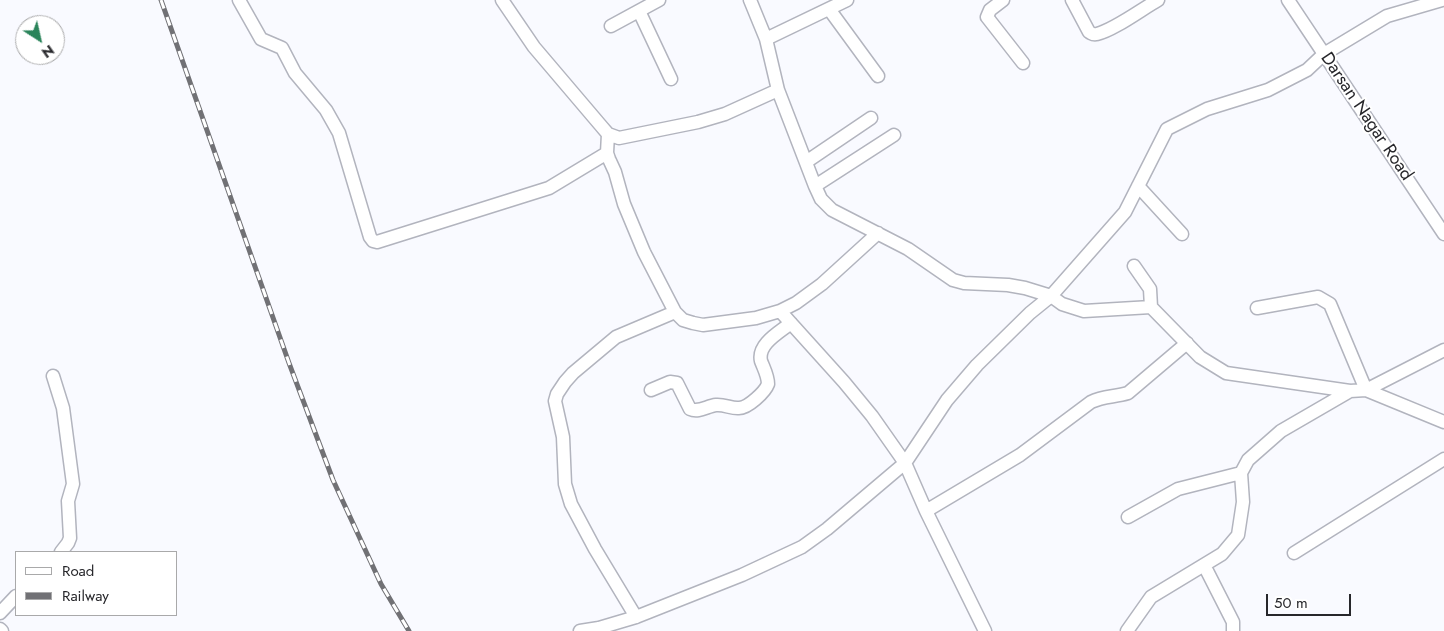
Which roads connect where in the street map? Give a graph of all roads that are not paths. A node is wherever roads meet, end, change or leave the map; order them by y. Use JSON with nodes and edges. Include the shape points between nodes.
{"nodes":[{"id":1,"x":239,"y":0,"type":"edge"},
{"id":2,"x":502,"y":0,"type":"edge"},
{"id":3,"x":659,"y":0,"type":"edge"},
{"id":4,"x":750,"y":0,"type":"edge"},
{"id":5,"x":847,"y":0,"type":"edge"},
{"id":6,"x":1003,"y":0,"type":"edge"},
{"id":7,"x":1072,"y":0,"type":"edge"},
{"id":8,"x":1288,"y":0,"type":"edge"},
{"id":9,"x":1442,"y":0,"type":"edge"},
{"id":10,"x":1151,"y":2,"type":"edge"},
{"id":11,"x":829,"y":9,"type":"junction"},
{"id":12,"x":639,"y":10,"type":"junction"},
{"id":13,"x":611,"y":26,"type":"dead end"},
{"id":14,"x":766,"y":39,"type":"junction"},
{"id":15,"x":1324,"y":54,"type":"junction"},
{"id":16,"x":1023,"y":63,"type":"dead end"},
{"id":17,"x":878,"y":76,"type":"dead end"},
{"id":18,"x":670,"y":79,"type":"dead end"},
{"id":19,"x":778,"y":90,"type":"junction"},
{"id":20,"x":871,"y":118,"type":"dead end"},
{"id":21,"x":608,"y":134,"type":"junction"},
{"id":22,"x":894,"y":135,"type":"dead end"},
{"id":23,"x":608,"y":153,"type":"junction"},
{"id":24,"x":806,"y":162,"type":"junction"},
{"id":25,"x":815,"y":186,"type":"junction"},
{"id":26,"x":1138,"y":186,"type":"junction"},
{"id":27,"x":878,"y":234,"type":"junction"},
{"id":28,"x":1182,"y":234,"type":"dead end"},
{"id":29,"x":1444,"y":234,"type":"edge"},
{"id":30,"x":1134,"y":266,"type":"dead end"},
{"id":31,"x":1051,"y":296,"type":"junction"},
{"id":32,"x":1151,"y":307,"type":"junction"},
{"id":33,"x":1257,"y":308,"type":"dead end"},
{"id":34,"x":780,"y":311,"type":"junction"},
{"id":35,"x":675,"y":312,"type":"junction"},
{"id":36,"x":791,"y":323,"type":"junction"},
{"id":37,"x":1187,"y":343,"type":"junction"},
{"id":38,"x":1444,"y":350,"type":"edge"},
{"id":39,"x":53,"y":376,"type":"dead end"},
{"id":40,"x":651,"y":390,"type":"dead end"},
{"id":41,"x":1366,"y":390,"type":"junction"},
{"id":42,"x":1350,"y":392,"type":"junction"},
{"id":43,"x":1444,"y":422,"type":"edge"},
{"id":44,"x":1444,"y":459,"type":"edge"},
{"id":45,"x":905,"y":462,"type":"junction"},
{"id":46,"x":1241,"y":473,"type":"junction"},
{"id":47,"x":926,"y":511,"type":"junction"},
{"id":48,"x":1128,"y":517,"type":"dead end"},
{"id":49,"x":62,"y":551,"type":"edge"},
{"id":50,"x":1294,"y":553,"type":"dead end"},
{"id":51,"x":1204,"y":565,"type":"junction"},
{"id":52,"x":15,"y":597,"type":"edge"},
{"id":53,"x":0,"y":613,"type":"edge"},
{"id":54,"x":636,"y":616,"type":"junction"},
{"id":55,"x":580,"y":631,"type":"edge"},
{"id":56,"x":985,"y":631,"type":"edge"},
{"id":57,"x":1127,"y":631,"type":"edge"},
{"id":58,"x":1233,"y":631,"type":"edge"}],
"edges":[{"from":1,"to":23,"type":"street","via":[[257,34],[266,42],[282,48],[295,73],[326,110],[339,133],[373,241],[549,188]]},
{"from":2,"to":21,"type":"street","via":[[534,47]]},
{"from":3,"to":12,"type":"street"},
{"from":4,"to":14,"type":"street"},
{"from":5,"to":11,"type":"street"},
{"from":6,"to":16,"type":"street","via":[[987,13],[987,17]]},
{"from":7,"to":10,"type":"street","via":[[1092,34],[1114,26]]},
{"from":8,"to":15,"type":"street","name":"Darsan Nagar Road"},
{"from":9,"to":15,"type":"street","via":[[1387,16]]},
{"from":11,"to":14,"type":"street"},
{"from":11,"to":17,"type":"street"},
{"from":12,"to":13,"type":"street"},
{"from":12,"to":18,"type":"street"},
{"from":14,"to":19,"type":"street"},
{"from":15,"to":26,"type":"street","via":[[1307,70],[1268,90],[1207,109],[1167,129]]},
{"from":15,"to":29,"type":"street","name":"Darsan Nagar Road"},
{"from":19,"to":21,"type":"street","via":[[725,114],[698,122],[627,137]]},
{"from":19,"to":24,"type":"street"},
{"from":20,"to":24,"type":"street"},
{"from":21,"to":23,"type":"street"},
{"from":22,"to":25,"type":"street"},
{"from":23,"to":35,"type":"street","via":[[644,252]]},
{"from":24,"to":25,"type":"street"},
{"from":25,"to":27,"type":"street","via":[[821,199],[832,210]]},
{"from":26,"to":28,"type":"street"},
{"from":26,"to":31,"type":"street","via":[[1126,212]]},
{"from":27,"to":31,"type":"street","via":[[908,249],[953,280],[979,285],[1008,284]]},
{"from":27,"to":34,"type":"street","via":[[822,284]]},
{"from":30,"to":32,"type":"street","via":[[1150,289]]},
{"from":31,"to":32,"type":"street","via":[[1062,304],[1084,311]]},
{"from":31,"to":45,"type":"street","via":[[971,372],[947,400]]},
{"from":32,"to":37,"type":"street"},
{"from":33,"to":41,"type":"street","via":[[1318,297],[1330,304]]},
{"from":34,"to":35,"type":"street","via":[[756,318],[703,325],[683,320]]},
{"from":34,"to":36,"type":"street"},
{"from":35,"to":54,"type":"street","via":[[616,338],[573,373],[555,400],[563,436],[565,484],[571,504]]},
{"from":36,"to":40,"type":"street","via":[[765,344],[761,361],[768,384],[745,407],[714,405],[697,411],[690,409],[677,383],[670,382]]},
{"from":36,"to":45,"type":"street","via":[[866,409]]},
{"from":37,"to":42,"type":"street","via":[[1226,373]]},
{"from":37,"to":47,"type":"street","via":[[1128,393],[1091,402],[1020,455]]},
{"from":38,"to":41,"type":"street"},
{"from":39,"to":49,"type":"street","via":[[63,408],[73,484],[68,501],[70,538]]},
{"from":41,"to":42,"type":"street"},
{"from":41,"to":43,"type":"street"},
{"from":42,"to":46,"type":"street","via":[[1281,431],[1248,460]]},
{"from":44,"to":50,"type":"street"},
{"from":45,"to":47,"type":"street"},
{"from":45,"to":54,"type":"street","via":[[863,500],[802,546],[742,575]]},
{"from":46,"to":48,"type":"street","via":[[1178,489]]},
{"from":46,"to":51,"type":"street","via":[[1243,502],[1238,535],[1222,554]]},
{"from":47,"to":56,"type":"street"},
{"from":51,"to":57,"type":"street","via":[[1151,597]]},
{"from":51,"to":58,"type":"street","via":[[1233,622]]},
{"from":52,"to":53,"type":"street"},
{"from":54,"to":55,"type":"street"}]}
